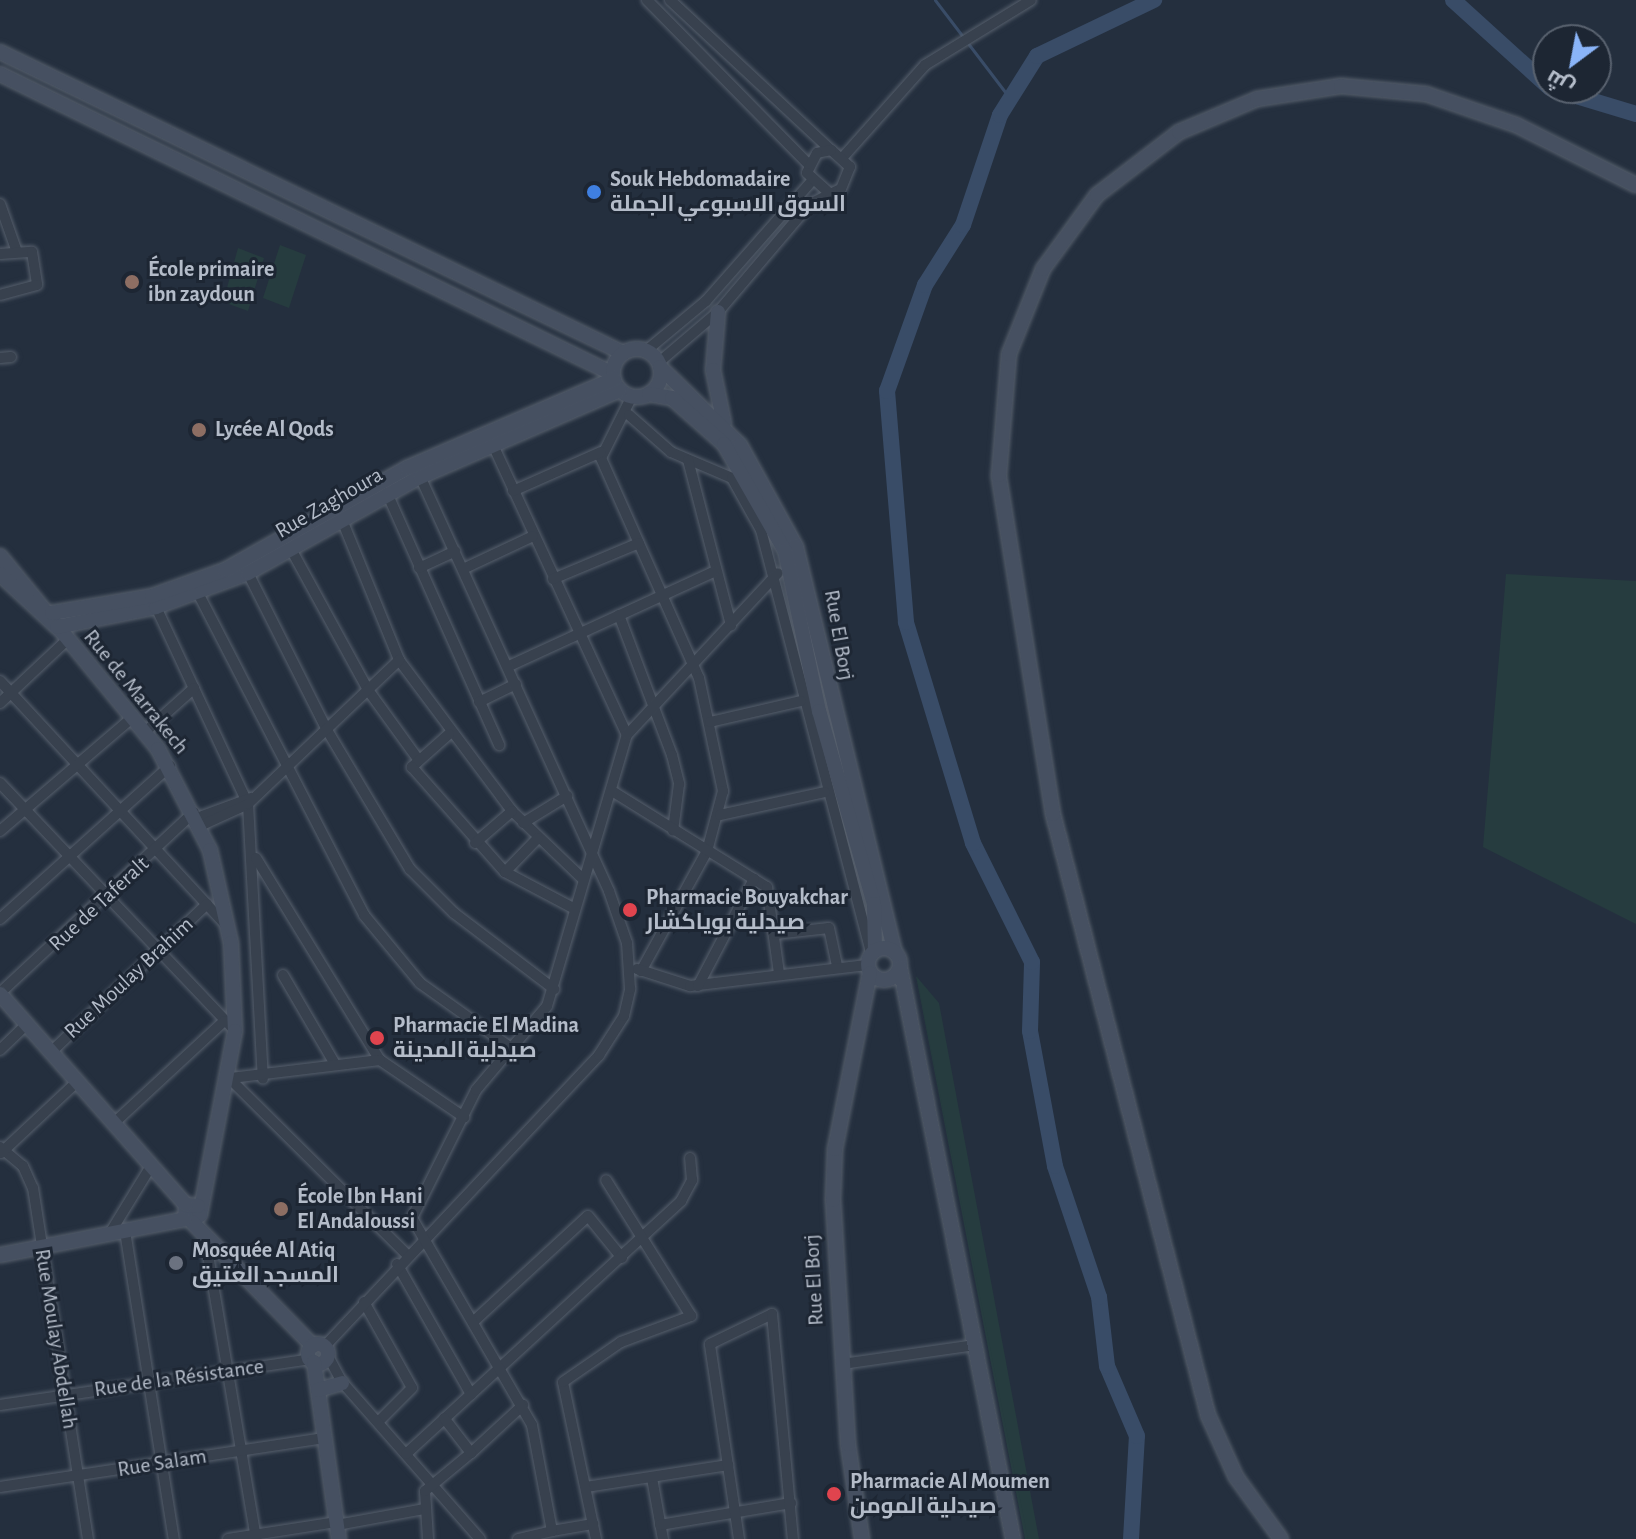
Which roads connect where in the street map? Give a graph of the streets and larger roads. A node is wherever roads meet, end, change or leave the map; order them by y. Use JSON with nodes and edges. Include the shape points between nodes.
{"nodes":[{"id":1,"x":647,"y":0,"type":"edge"},
{"id":2,"x":670,"y":0,"type":"edge"},
{"id":3,"x":1031,"y":0,"type":"edge"},
{"id":4,"x":0,"y":52,"type":"edge"},
{"id":5,"x":0,"y":74,"type":"edge"},
{"id":6,"x":831,"y":150,"type":"junction"},
{"id":7,"x":844,"y":156,"type":"junction"},
{"id":8,"x":808,"y":164,"type":"junction"},
{"id":9,"x":810,"y":183,"type":"junction"},
{"id":10,"x":1636,"y":185,"type":"edge"},
{"id":11,"x":829,"y":193,"type":"junction"},
{"id":12,"x":0,"y":204,"type":"edge"},
{"id":13,"x":17,"y":252,"type":"junction"},
{"id":14,"x":410,"y":253,"type":"junction"},
{"id":15,"x":0,"y":254,"type":"edge"},
{"id":16,"x":402,"y":270,"type":"junction"},
{"id":17,"x":0,"y":295,"type":"edge"},
{"id":18,"x":718,"y":312,"type":"junction"},
{"id":19,"x":646,"y":351,"type":"junction"},
{"id":20,"x":623,"y":353,"type":"junction"},
{"id":21,"x":659,"y":365,"type":"junction"},
{"id":22,"x":620,"y":385,"type":"junction"},
{"id":23,"x":649,"y":394,"type":"junction"},
{"id":24,"x":629,"y":415,"type":"junction"},
{"id":25,"x":725,"y":427,"type":"junction"},
{"id":26,"x":493,"y":445,"type":"junction"},
{"id":27,"x":601,"y":452,"type":"junction"},
{"id":28,"x":688,"y":460,"type":"junction"},
{"id":29,"x":420,"y":477,"type":"junction"},
{"id":30,"x":513,"y":491,"type":"junction"},
{"id":31,"x":387,"y":493,"type":"junction"},
{"id":32,"x":342,"y":520,"type":"junction"},
{"id":33,"x":533,"y":536,"type":"junction"},
{"id":34,"x":639,"y":543,"type":"junction"},
{"id":35,"x":292,"y":551,"type":"junction"},
{"id":36,"x":455,"y":551,"type":"junction"},
{"id":37,"x":0,"y":556,"type":"edge"},
{"id":38,"x":419,"y":568,"type":"junction"},
{"id":39,"x":463,"y":569,"type":"junction"},
{"id":40,"x":713,"y":572,"type":"junction"},
{"id":41,"x":248,"y":573,"type":"junction"},
{"id":42,"x":778,"y":573,"type":"junction"},
{"id":43,"x":0,"y":574,"type":"edge"},
{"id":44,"x":553,"y":579,"type":"junction"},
{"id":45,"x":198,"y":593,"type":"junction"},
{"id":46,"x":663,"y":596,"type":"junction"},
{"id":47,"x":156,"y":607,"type":"junction"},
{"id":48,"x":619,"y":615,"type":"junction"},
{"id":49,"x":52,"y":619,"type":"junction"},
{"id":50,"x":731,"y":625,"type":"junction"},
{"id":51,"x":578,"y":633,"type":"junction"},
{"id":52,"x":66,"y":641,"type":"junction"},
{"id":53,"x":399,"y":660,"type":"junction"},
{"id":54,"x":694,"y":665,"type":"junction"},
{"id":55,"x":509,"y":666,"type":"junction"},
{"id":56,"x":0,"y":681,"type":"edge"},
{"id":57,"x":516,"y":684,"type":"junction"},
{"id":58,"x":194,"y":688,"type":"junction"},
{"id":59,"x":368,"y":690,"type":"junction"},
{"id":60,"x":11,"y":692,"type":"junction"},
{"id":61,"x":801,"y":701,"type":"junction"},
{"id":62,"x":479,"y":702,"type":"junction"},
{"id":63,"x":0,"y":703,"type":"edge"},
{"id":64,"x":655,"y":705,"type":"junction"},
{"id":65,"x":133,"y":717,"type":"junction"},
{"id":66,"x":710,"y":722,"type":"junction"},
{"id":67,"x":327,"y":730,"type":"junction"},
{"id":68,"x":145,"y":732,"type":"junction"},
{"id":69,"x":449,"y":734,"type":"junction"},
{"id":70,"x":627,"y":735,"type":"junction"},
{"id":71,"x":499,"y":745,"type":"dead end"},
{"id":72,"x":418,"y":759,"type":"junction"},
{"id":73,"x":73,"y":763,"type":"junction"},
{"id":74,"x":170,"y":766,"type":"junction"},
{"id":75,"x":285,"y":769,"type":"junction"},
{"id":76,"x":0,"y":783,"type":"edge"},
{"id":77,"x":612,"y":791,"type":"junction"},
{"id":78,"x":825,"y":792,"type":"junction"},
{"id":79,"x":567,"y":796,"type":"junction"},
{"id":80,"x":249,"y":800,"type":"junction"},
{"id":81,"x":24,"y":809,"type":"junction"},
{"id":82,"x":118,"y":809,"type":"junction"},
{"id":83,"x":512,"y":811,"type":"junction"},
{"id":84,"x":720,"y":815,"type":"junction"},
{"id":85,"x":197,"y":818,"type":"junction"},
{"id":86,"x":523,"y":823,"type":"junction"},
{"id":87,"x":0,"y":831,"type":"edge"},
{"id":88,"x":673,"y":831,"type":"junction"},
{"id":89,"x":538,"y":838,"type":"junction"},
{"id":90,"x":475,"y":843,"type":"junction"},
{"id":91,"x":592,"y":850,"type":"junction"},
{"id":92,"x":157,"y":851,"type":"junction"},
{"id":93,"x":707,"y":851,"type":"junction"},
{"id":94,"x":68,"y":855,"type":"junction"},
{"id":95,"x":255,"y":857,"type":"junction"},
{"id":96,"x":505,"y":872,"type":"junction"},
{"id":97,"x":583,"y":879,"type":"junction"},
{"id":98,"x":754,"y":879,"type":"junction"},
{"id":99,"x":105,"y":899,"type":"junction"},
{"id":100,"x":207,"y":904,"type":"junction"},
{"id":101,"x":573,"y":908,"type":"junction"},
{"id":102,"x":0,"y":919,"type":"edge"},
{"id":103,"x":228,"y":927,"type":"junction"},
{"id":104,"x":775,"y":934,"type":"junction"},
{"id":105,"x":157,"y":952,"type":"junction"},
{"id":106,"x":895,"y":952,"type":"junction"},
{"id":107,"x":871,"y":960,"type":"junction"},
{"id":108,"x":837,"y":967,"type":"junction"},
{"id":109,"x":900,"y":967,"type":"junction"},
{"id":110,"x":636,"y":969,"type":"junction"},
{"id":111,"x":779,"y":973,"type":"junction"},
{"id":112,"x":283,"y":975,"type":"dead end"},
{"id":113,"x":698,"y":986,"type":"junction"},
{"id":114,"x":554,"y":989,"type":"junction"},
{"id":115,"x":0,"y":994,"type":"edge"},
{"id":116,"x":27,"y":1024,"type":"junction"},
{"id":117,"x":230,"y":1026,"type":"junction"},
{"id":118,"x":0,"y":1050,"type":"edge"},
{"id":119,"x":514,"y":1050,"type":"junction"},
{"id":120,"x":51,"y":1052,"type":"junction"},
{"id":121,"x":380,"y":1060,"type":"junction"},
{"id":122,"x":335,"y":1064,"type":"junction"},
{"id":123,"x":231,"y":1079,"type":"junction"},
{"id":124,"x":263,"y":1079,"type":"junction"},
{"id":125,"x":77,"y":1082,"type":"junction"},
{"id":126,"x":464,"y":1117,"type":"junction"},
{"id":127,"x":114,"y":1123,"type":"junction"},
{"id":128,"x":1,"y":1150,"type":"edge"},
{"id":129,"x":690,"y":1158,"type":"dead end"},
{"id":130,"x":151,"y":1166,"type":"junction"},
{"id":131,"x":606,"y":1180,"type":"dead end"},
{"id":132,"x":194,"y":1216,"type":"junction"},
{"id":133,"x":118,"y":1232,"type":"junction"},
{"id":134,"x":422,"y":1239,"type":"junction"},
{"id":135,"x":643,"y":1239,"type":"junction"},
{"id":136,"x":41,"y":1247,"type":"junction"},
{"id":137,"x":406,"y":1254,"type":"junction"},
{"id":138,"x":0,"y":1255,"type":"edge"},
{"id":139,"x":622,"y":1258,"type":"junction"},
{"id":140,"x":397,"y":1264,"type":"junction"},
{"id":141,"x":364,"y":1302,"type":"junction"},
{"id":142,"x":473,"y":1322,"type":"junction"},
{"id":143,"x":976,"y":1345,"type":"junction"},
{"id":144,"x":318,"y":1355,"type":"junction"},
{"id":145,"x":842,"y":1364,"type":"junction"},
{"id":146,"x":500,"y":1368,"type":"junction"},
{"id":147,"x":230,"y":1370,"type":"junction"},
{"id":148,"x":149,"y":1382,"type":"junction"},
{"id":149,"x":342,"y":1382,"type":"junction"},
{"id":150,"x":318,"y":1390,"type":"junction"},
{"id":151,"x":471,"y":1394,"type":"junction"},
{"id":152,"x":65,"y":1395,"type":"junction"},
{"id":153,"x":0,"y":1405,"type":"edge"},
{"id":154,"x":523,"y":1405,"type":"junction"},
{"id":155,"x":444,"y":1418,"type":"junction"},
{"id":156,"x":378,"y":1422,"type":"junction"},
{"id":157,"x":324,"y":1438,"type":"junction"},
{"id":158,"x":240,"y":1450,"type":"junction"},
{"id":159,"x":471,"y":1453,"type":"junction"},
{"id":160,"x":406,"y":1454,"type":"junction"},
{"id":161,"x":162,"y":1463,"type":"junction"},
{"id":162,"x":728,"y":1465,"type":"junction"},
{"id":163,"x":78,"y":1476,"type":"junction"},
{"id":164,"x":652,"y":1478,"type":"junction"},
{"id":165,"x":0,"y":1487,"type":"edge"},
{"id":166,"x":435,"y":1487,"type":"junction"},
{"id":167,"x":586,"y":1487,"type":"junction"},
{"id":168,"x":791,"y":1503,"type":"junction"},
{"id":169,"x":424,"y":1509,"type":"junction"},
{"id":170,"x":735,"y":1514,"type":"junction"},
{"id":171,"x":593,"y":1524,"type":"junction"},
{"id":172,"x":660,"y":1525,"type":"junction"},
{"id":173,"x":337,"y":1529,"type":"edge"},
{"id":174,"x":552,"y":1531,"type":"junction"},
{"id":175,"x":255,"y":1537,"type":"edge"},
{"id":176,"x":88,"y":1539,"type":"edge"},
{"id":177,"x":174,"y":1539,"type":"edge"},
{"id":178,"x":228,"y":1539,"type":"edge"},
{"id":179,"x":428,"y":1539,"type":"edge"},
{"id":180,"x":480,"y":1539,"type":"edge"},
{"id":181,"x":518,"y":1539,"type":"edge"},
{"id":182,"x":596,"y":1539,"type":"edge"},
{"id":183,"x":663,"y":1539,"type":"edge"},
{"id":184,"x":739,"y":1539,"type":"edge"},
{"id":185,"x":793,"y":1539,"type":"edge"},
{"id":186,"x":862,"y":1539,"type":"edge"},
{"id":187,"x":1013,"y":1539,"type":"edge"},
{"id":188,"x":1281,"y":1539,"type":"edge"}],
"edges":[{"from":1,"to":8,"type":"street"},
{"from":2,"to":6,"type":"street"},
{"from":3,"to":7,"type":"street","via":[[940,54],[899,90]]},
{"from":4,"to":14,"type":"street"},
{"from":5,"to":16,"type":"street"},
{"from":6,"to":7,"type":"street"},
{"from":6,"to":8,"type":"street"},
{"from":7,"to":11,"type":"street","via":[[849,179]]},
{"from":8,"to":9,"type":"street"},
{"from":9,"to":11,"type":"street"},
{"from":9,"to":19,"type":"street","via":[[706,301]]},
{"from":10,"to":188,"type":"street","via":[[1516,125],[1426,94],[1341,86],[1257,99],[1179,132],[1097,195],[1043,269],[1009,354],[999,475],[1053,814],[1208,1415],[1236,1477]]},
{"from":11,"to":18,"type":"street","via":[[810,204]]},
{"from":12,"to":13,"type":"street"},
{"from":13,"to":15,"type":"street"},
{"from":13,"to":17,"type":"street","via":[[32,252],[37,285]]},
{"from":14,"to":16,"type":"street"},
{"from":14,"to":20,"type":"street"},
{"from":16,"to":22,"type":"street"},
{"from":18,"to":21,"type":"street"},
{"from":18,"to":25,"type":"street","via":[[713,370]]},
{"from":19,"to":20,"type":"street"},
{"from":19,"to":21,"type":"street","name":"Rue El Borj"},
{"from":20,"to":22,"type":"street"},
{"from":21,"to":23,"type":"street"},
{"from":21,"to":25,"type":"street","name":"Rue El Borj"},
{"from":22,"to":23,"type":"street"},
{"from":22,"to":24,"type":"street"},
{"from":22,"to":26,"type":"street","name":"Rue Zaghoura"},
{"from":22,"to":49,"type":"street","name":"Rue Zaghoura","via":[[407,468],[225,570],[152,596]]},
{"from":23,"to":107,"type":"street","name":"Rue El Borj","via":[[672,398],[724,444],[785,551],[819,711],[874,904]]},
{"from":24,"to":27,"type":"street"},
{"from":24,"to":28,"type":"street","via":[[655,442]]},
{"from":25,"to":106,"type":"street","name":"Rue El Borj","via":[[765,484],[802,563],[823,678]]},
{"from":26,"to":29,"type":"street","name":"Rue Zaghoura"},
{"from":26,"to":30,"type":"street"},
{"from":27,"to":30,"type":"street"},
{"from":27,"to":34,"type":"street"},
{"from":28,"to":40,"type":"street"},
{"from":28,"to":42,"type":"street","via":[[738,483]]},
{"from":29,"to":31,"type":"street","name":"Rue Zaghoura"},
{"from":29,"to":36,"type":"street"},
{"from":30,"to":33,"type":"street"},
{"from":31,"to":32,"type":"street","name":"Rue Zaghoura"},
{"from":31,"to":38,"type":"street"},
{"from":32,"to":35,"type":"street","name":"Rue Zaghoura"},
{"from":32,"to":53,"type":"street"},
{"from":33,"to":39,"type":"street"},
{"from":33,"to":44,"type":"street"},
{"from":34,"to":44,"type":"street"},
{"from":34,"to":46,"type":"street"},
{"from":35,"to":41,"type":"street","name":"Rue Zaghoura"},
{"from":35,"to":59,"type":"street"},
{"from":36,"to":38,"type":"street"},
{"from":36,"to":39,"type":"street"},
{"from":37,"to":49,"type":"street","name":"Rue de Marrakech"},
{"from":38,"to":62,"type":"street"},
{"from":39,"to":55,"type":"street"},
{"from":40,"to":46,"type":"street"},
{"from":40,"to":50,"type":"street"},
{"from":41,"to":45,"type":"street","name":"Rue Zaghoura"},
{"from":41,"to":67,"type":"street"},
{"from":42,"to":50,"type":"street"},
{"from":42,"to":61,"type":"street"},
{"from":43,"to":49,"type":"street","name":"Rue de Marrakech"},
{"from":44,"to":51,"type":"street"},
{"from":45,"to":47,"type":"street","name":"Rue Zaghoura"},
{"from":45,"to":75,"type":"street"},
{"from":46,"to":48,"type":"street"},
{"from":46,"to":54,"type":"street"},
{"from":47,"to":49,"type":"street","name":"Rue Zaghoura"},
{"from":47,"to":58,"type":"street"},
{"from":48,"to":51,"type":"street"},
{"from":48,"to":64,"type":"street"},
{"from":49,"to":52,"type":"street","name":"Rue de Marrakech"},
{"from":50,"to":54,"type":"street"},
{"from":51,"to":55,"type":"street"},
{"from":51,"to":70,"type":"street"},
{"from":52,"to":60,"type":"street"},
{"from":52,"to":65,"type":"street","name":"Rue de Marrakech"},
{"from":53,"to":59,"type":"street"},
{"from":53,"to":69,"type":"street"},
{"from":54,"to":64,"type":"street"},
{"from":54,"to":66,"type":"street"},
{"from":55,"to":57,"type":"street"},
{"from":56,"to":60,"type":"street"},
{"from":57,"to":62,"type":"street"},
{"from":57,"to":79,"type":"street"},
{"from":58,"to":68,"type":"street"},
{"from":58,"to":80,"type":"street"},
{"from":59,"to":67,"type":"street"},
{"from":59,"to":72,"type":"street"},
{"from":60,"to":63,"type":"street"},
{"from":60,"to":73,"type":"street"},
{"from":61,"to":66,"type":"street"},
{"from":61,"to":78,"type":"street"},
{"from":62,"to":71,"type":"street"},
{"from":64,"to":70,"type":"street"},
{"from":64,"to":88,"type":"street","via":[[679,784]]},
{"from":65,"to":68,"type":"street","name":"Rue de Marrakech"},
{"from":65,"to":73,"type":"street"},
{"from":66,"to":84,"type":"street"},
{"from":67,"to":75,"type":"street"},
{"from":67,"to":114,"type":"street","via":[[431,893]]},
{"from":68,"to":74,"type":"street","name":"Rue de Marrakech"},
{"from":69,"to":72,"type":"street"},
{"from":69,"to":83,"type":"street"},
{"from":70,"to":77,"type":"street"},
{"from":72,"to":90,"type":"street","via":[[412,767]]},
{"from":73,"to":81,"type":"street"},
{"from":73,"to":82,"type":"street"},
{"from":74,"to":82,"type":"street"},
{"from":74,"to":85,"type":"street","name":"Rue de Marrakech"},
{"from":75,"to":80,"type":"street"},
{"from":75,"to":119,"type":"street","via":[[347,888],[405,969]]},
{"from":76,"to":81,"type":"street"},
{"from":77,"to":88,"type":"street"},
{"from":77,"to":91,"type":"street"},
{"from":78,"to":84,"type":"street"},
{"from":78,"to":107,"type":"street"},
{"from":79,"to":86,"type":"street"},
{"from":79,"to":91,"type":"street"},
{"from":80,"to":85,"type":"street"},
{"from":80,"to":95,"type":"street"},
{"from":81,"to":87,"type":"street"},
{"from":81,"to":94,"type":"street"},
{"from":82,"to":92,"type":"street"},
{"from":82,"to":94,"type":"street"},
{"from":83,"to":86,"type":"street"},
{"from":83,"to":90,"type":"street"},
{"from":84,"to":93,"type":"street"},
{"from":85,"to":92,"type":"street","name":"Rue de Taferalt"},
{"from":85,"to":103,"type":"street","name":"Rue de Marrakech"},
{"from":86,"to":89,"type":"street"},
{"from":88,"to":93,"type":"street"},
{"from":89,"to":96,"type":"street"},
{"from":89,"to":97,"type":"street"},
{"from":90,"to":96,"type":"street"},
{"from":91,"to":97,"type":"street"},
{"from":91,"to":110,"type":"street"},
{"from":92,"to":99,"type":"street","name":"Rue de Taferalt"},
{"from":92,"to":100,"type":"street"},
{"from":93,"to":98,"type":"street"},
{"from":93,"to":110,"type":"street"},
{"from":94,"to":99,"type":"street"},
{"from":94,"to":102,"type":"street"},
{"from":95,"to":121,"type":"street"},
{"from":95,"to":124,"type":"street"},
{"from":96,"to":101,"type":"street"},
{"from":97,"to":101,"type":"street"},
{"from":98,"to":104,"type":"street","via":[[771,893]]},
{"from":98,"to":113,"type":"street"},
{"from":99,"to":105,"type":"street"},
{"from":99,"to":115,"type":"street","name":"Rue de Taferalt"},
{"from":100,"to":103,"type":"street"},
{"from":100,"to":105,"type":"street","name":"Rue Moulay Brahim"},
{"from":101,"to":114,"type":"street"},
{"from":103,"to":117,"type":"street","name":"Rue de Marrakech"},
{"from":104,"to":108,"type":"street","via":[[829,928]]},
{"from":104,"to":111,"type":"street"},
{"from":105,"to":117,"type":"street"},
{"from":105,"to":120,"type":"street","name":"Rue Moulay Brahim"},
{"from":106,"to":107,"type":"street"},
{"from":106,"to":109,"type":"street","name":"Rue El Borj"},
{"from":107,"to":108,"type":"street"},
{"from":107,"to":109,"type":"street","via":[[884,981]]},
{"from":107,"to":145,"type":"street","name":"Rue El Borj","via":[[835,1149]]},
{"from":108,"to":111,"type":"street"},
{"from":109,"to":143,"type":"street","name":"Rue El Borj"},
{"from":110,"to":113,"type":"street"},
{"from":110,"to":134,"type":"street","via":[[624,1016],[599,1055]]},
{"from":111,"to":113,"type":"street"},
{"from":112,"to":122,"type":"street"},
{"from":114,"to":119,"type":"street"},
{"from":115,"to":116,"type":"street"},
{"from":116,"to":118,"type":"street"},
{"from":116,"to":120,"type":"street"},
{"from":117,"to":123,"type":"street","name":"Rue de Marrakech"},
{"from":117,"to":127,"type":"street"},
{"from":119,"to":126,"type":"street","via":[[481,1083]]},
{"from":120,"to":125,"type":"street"},
{"from":121,"to":122,"type":"street"},
{"from":121,"to":126,"type":"street"},
{"from":122,"to":124,"type":"street"},
{"from":123,"to":124,"type":"street"},
{"from":123,"to":132,"type":"street","name":"Rue de Marrakech"},
{"from":123,"to":137,"type":"street"},
{"from":125,"to":127,"type":"street"},
{"from":125,"to":128,"type":"street"},
{"from":126,"to":134,"type":"street","via":[[414,1211]]},
{"from":127,"to":130,"type":"street"},
{"from":128,"to":136,"type":"street","name":"Rue Moulay Abdellah","via":[[29,1177]]},
{"from":129,"to":135,"type":"street","via":[[688,1192]]},
{"from":130,"to":132,"type":"street"},
{"from":130,"to":133,"type":"street"},
{"from":131,"to":135,"type":"street"},
{"from":132,"to":133,"type":"street"},
{"from":132,"to":144,"type":"street"},
{"from":132,"to":147,"type":"street"},
{"from":133,"to":136,"type":"street"},
{"from":133,"to":148,"type":"street"},
{"from":134,"to":137,"type":"street"},
{"from":134,"to":142,"type":"street"},
{"from":135,"to":139,"type":"street"},
{"from":135,"to":167,"type":"street","via":[[691,1316],[621,1342],[563,1382]]},
{"from":136,"to":138,"type":"street"},
{"from":136,"to":152,"type":"street","name":"Rue Moulay Abdellah"},
{"from":137,"to":140,"type":"street"},
{"from":139,"to":142,"type":"street","via":[[588,1216]]},
{"from":139,"to":146,"type":"street"},
{"from":140,"to":141,"type":"street"},
{"from":140,"to":151,"type":"street"},
{"from":141,"to":144,"type":"street"},
{"from":141,"to":156,"type":"street","via":[[412,1388]]},
{"from":142,"to":146,"type":"street"},
{"from":143,"to":145,"type":"street"},
{"from":143,"to":187,"type":"street","name":"Rue El Borj"},
{"from":144,"to":147,"type":"street","name":"Rue de la Résistance"},
{"from":144,"to":149,"type":"street"},
{"from":144,"to":150,"type":"street"},
{"from":145,"to":186,"type":"street","name":"Rue El Borj"},
{"from":146,"to":151,"type":"street"},
{"from":146,"to":154,"type":"street"},
{"from":147,"to":148,"type":"street","name":"Rue de la Résistance"},
{"from":147,"to":158,"type":"street"},
{"from":148,"to":152,"type":"street","name":"Rue de la Résistance"},
{"from":148,"to":161,"type":"street"},
{"from":149,"to":150,"type":"street"},
{"from":149,"to":156,"type":"street"},
{"from":150,"to":157,"type":"street"},
{"from":151,"to":155,"type":"street"},
{"from":152,"to":153,"type":"street","name":"Rue de la Résistance"},
{"from":152,"to":163,"type":"street","name":"Rue Moulay Abdellah"},
{"from":154,"to":159,"type":"street"},
{"from":154,"to":174,"type":"street"},
{"from":155,"to":159,"type":"street"},
{"from":155,"to":160,"type":"street"},
{"from":156,"to":160,"type":"street"},
{"from":157,"to":158,"type":"street","name":"Rue Salam"},
{"from":157,"to":173,"type":"street"},
{"from":158,"to":161,"type":"street","name":"Rue Salam"},
{"from":158,"to":175,"type":"street"},
{"from":159,"to":166,"type":"street"},
{"from":160,"to":166,"type":"street"},
{"from":161,"to":163,"type":"street","name":"Rue Salam"},
{"from":161,"to":177,"type":"street"},
{"from":162,"to":164,"type":"street"},
{"from":162,"to":168,"type":"street","via":[[710,1344],[774,1314]]},
{"from":162,"to":170,"type":"street"},
{"from":163,"to":165,"type":"street","name":"Rue Salam"},
{"from":163,"to":176,"type":"street","name":"Rue Moulay Abdellah"},
{"from":164,"to":167,"type":"street"},
{"from":164,"to":172,"type":"street"},
{"from":166,"to":169,"type":"street","via":[[425,1491]]},
{"from":166,"to":180,"type":"street"},
{"from":167,"to":171,"type":"street"},
{"from":168,"to":170,"type":"street"},
{"from":168,"to":185,"type":"street"},
{"from":169,"to":173,"type":"street"},
{"from":169,"to":179,"type":"street"},
{"from":170,"to":172,"type":"street"},
{"from":170,"to":184,"type":"street"},
{"from":171,"to":174,"type":"street"},
{"from":171,"to":182,"type":"street"},
{"from":172,"to":183,"type":"street"},
{"from":173,"to":175,"type":"street"},
{"from":174,"to":181,"type":"street"},
{"from":175,"to":178,"type":"street"}]}
